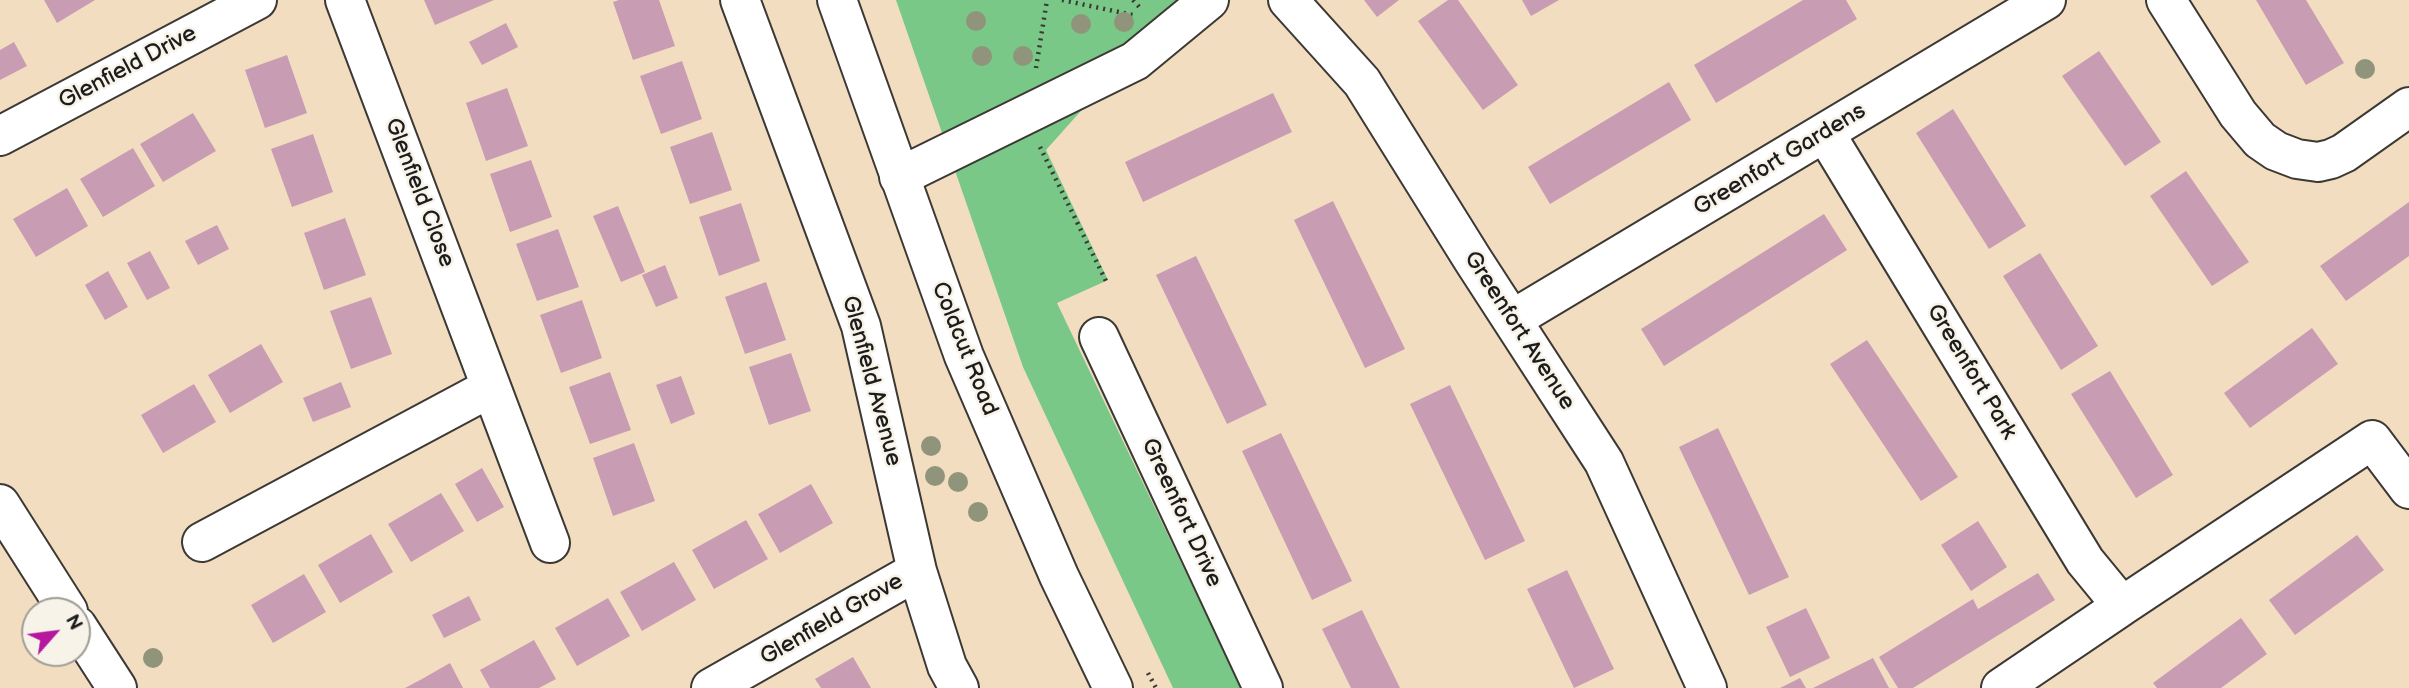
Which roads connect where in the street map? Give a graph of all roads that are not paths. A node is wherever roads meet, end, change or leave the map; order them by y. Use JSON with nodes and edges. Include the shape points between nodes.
{"nodes":[{"id":1,"x":257,"y":0,"type":"edge"},
{"id":2,"x":345,"y":0,"type":"edge"},
{"id":3,"x":740,"y":0,"type":"edge"},
{"id":4,"x":837,"y":0,"type":"edge"},
{"id":5,"x":1209,"y":0,"type":"edge"},
{"id":6,"x":1288,"y":0,"type":"edge"},
{"id":7,"x":2046,"y":0,"type":"edge"},
{"id":8,"x":2166,"y":0,"type":"edge"},
{"id":9,"x":2409,"y":107,"type":"edge"},
{"id":10,"x":1825,"y":133,"type":"junction"},
{"id":11,"x":0,"y":136,"type":"edge"},
{"id":12,"x":899,"y":177,"type":"junction"},
{"id":13,"x":1513,"y":319,"type":"junction"},
{"id":14,"x":1099,"y":337,"type":"dead end"},
{"id":15,"x":490,"y":388,"type":"junction"},
{"id":16,"x":2409,"y":489,"type":"edge"},
{"id":17,"x":0,"y":504,"type":"edge"},
{"id":18,"x":202,"y":542,"type":"dead end"},
{"id":19,"x":550,"y":543,"type":"dead end"},
{"id":20,"x":917,"y":571,"type":"junction"},
{"id":21,"x":59,"y":597,"type":"edge"},
{"id":22,"x":2122,"y":606,"type":"junction"},
{"id":23,"x":91,"y":648,"type":"edge"},
{"id":24,"x":117,"y":688,"type":"edge"},
{"id":25,"x":711,"y":688,"type":"edge"},
{"id":26,"x":959,"y":688,"type":"edge"},
{"id":27,"x":1113,"y":688,"type":"edge"},
{"id":28,"x":1264,"y":688,"type":"edge"},
{"id":29,"x":1707,"y":688,"type":"edge"},
{"id":30,"x":2001,"y":688,"type":"edge"}],
"edges":[{"from":1,"to":11,"type":"street","name":"Glenfield Drive"},
{"from":2,"to":15,"type":"street","name":"Glenfield Close"},
{"from":3,"to":20,"type":"street","name":"Glenfield Avenue","via":[[861,326]]},
{"from":4,"to":12,"type":"street","name":"Coldcut Road"},
{"from":5,"to":12,"type":"street","via":[[1135,61]]},
{"from":6,"to":13,"type":"street","name":"Greenfort Avenue","via":[[1362,82]]},
{"from":7,"to":10,"type":"street","name":"Greenfort Gardens"},
{"from":8,"to":9,"type":"street","via":[[2238,114],[2276,151],[2297,159],[2331,159]]},
{"from":10,"to":13,"type":"street","name":"Greenfort Gardens"},
{"from":10,"to":22,"type":"street","name":"Greenfort Park","via":[[2085,561]]},
{"from":12,"to":27,"type":"street","name":"Coldcut Road","via":[[964,356]]},
{"from":13,"to":29,"type":"street","name":"Greenfort Avenue","via":[[1604,462]]},
{"from":14,"to":28,"type":"street","name":"Greenfort Drive"},
{"from":15,"to":18,"type":"street"},
{"from":15,"to":19,"type":"street","name":"Glenfield Close"},
{"from":16,"to":22,"type":"street","via":[[2372,440]]},
{"from":17,"to":21,"type":"street"},
{"from":20,"to":25,"type":"street","name":"Glenfield Grove"},
{"from":20,"to":26,"type":"street","name":"Glenfield Avenue","via":[[947,666]]},
{"from":22,"to":30,"type":"street"},
{"from":23,"to":24,"type":"street"}]}
